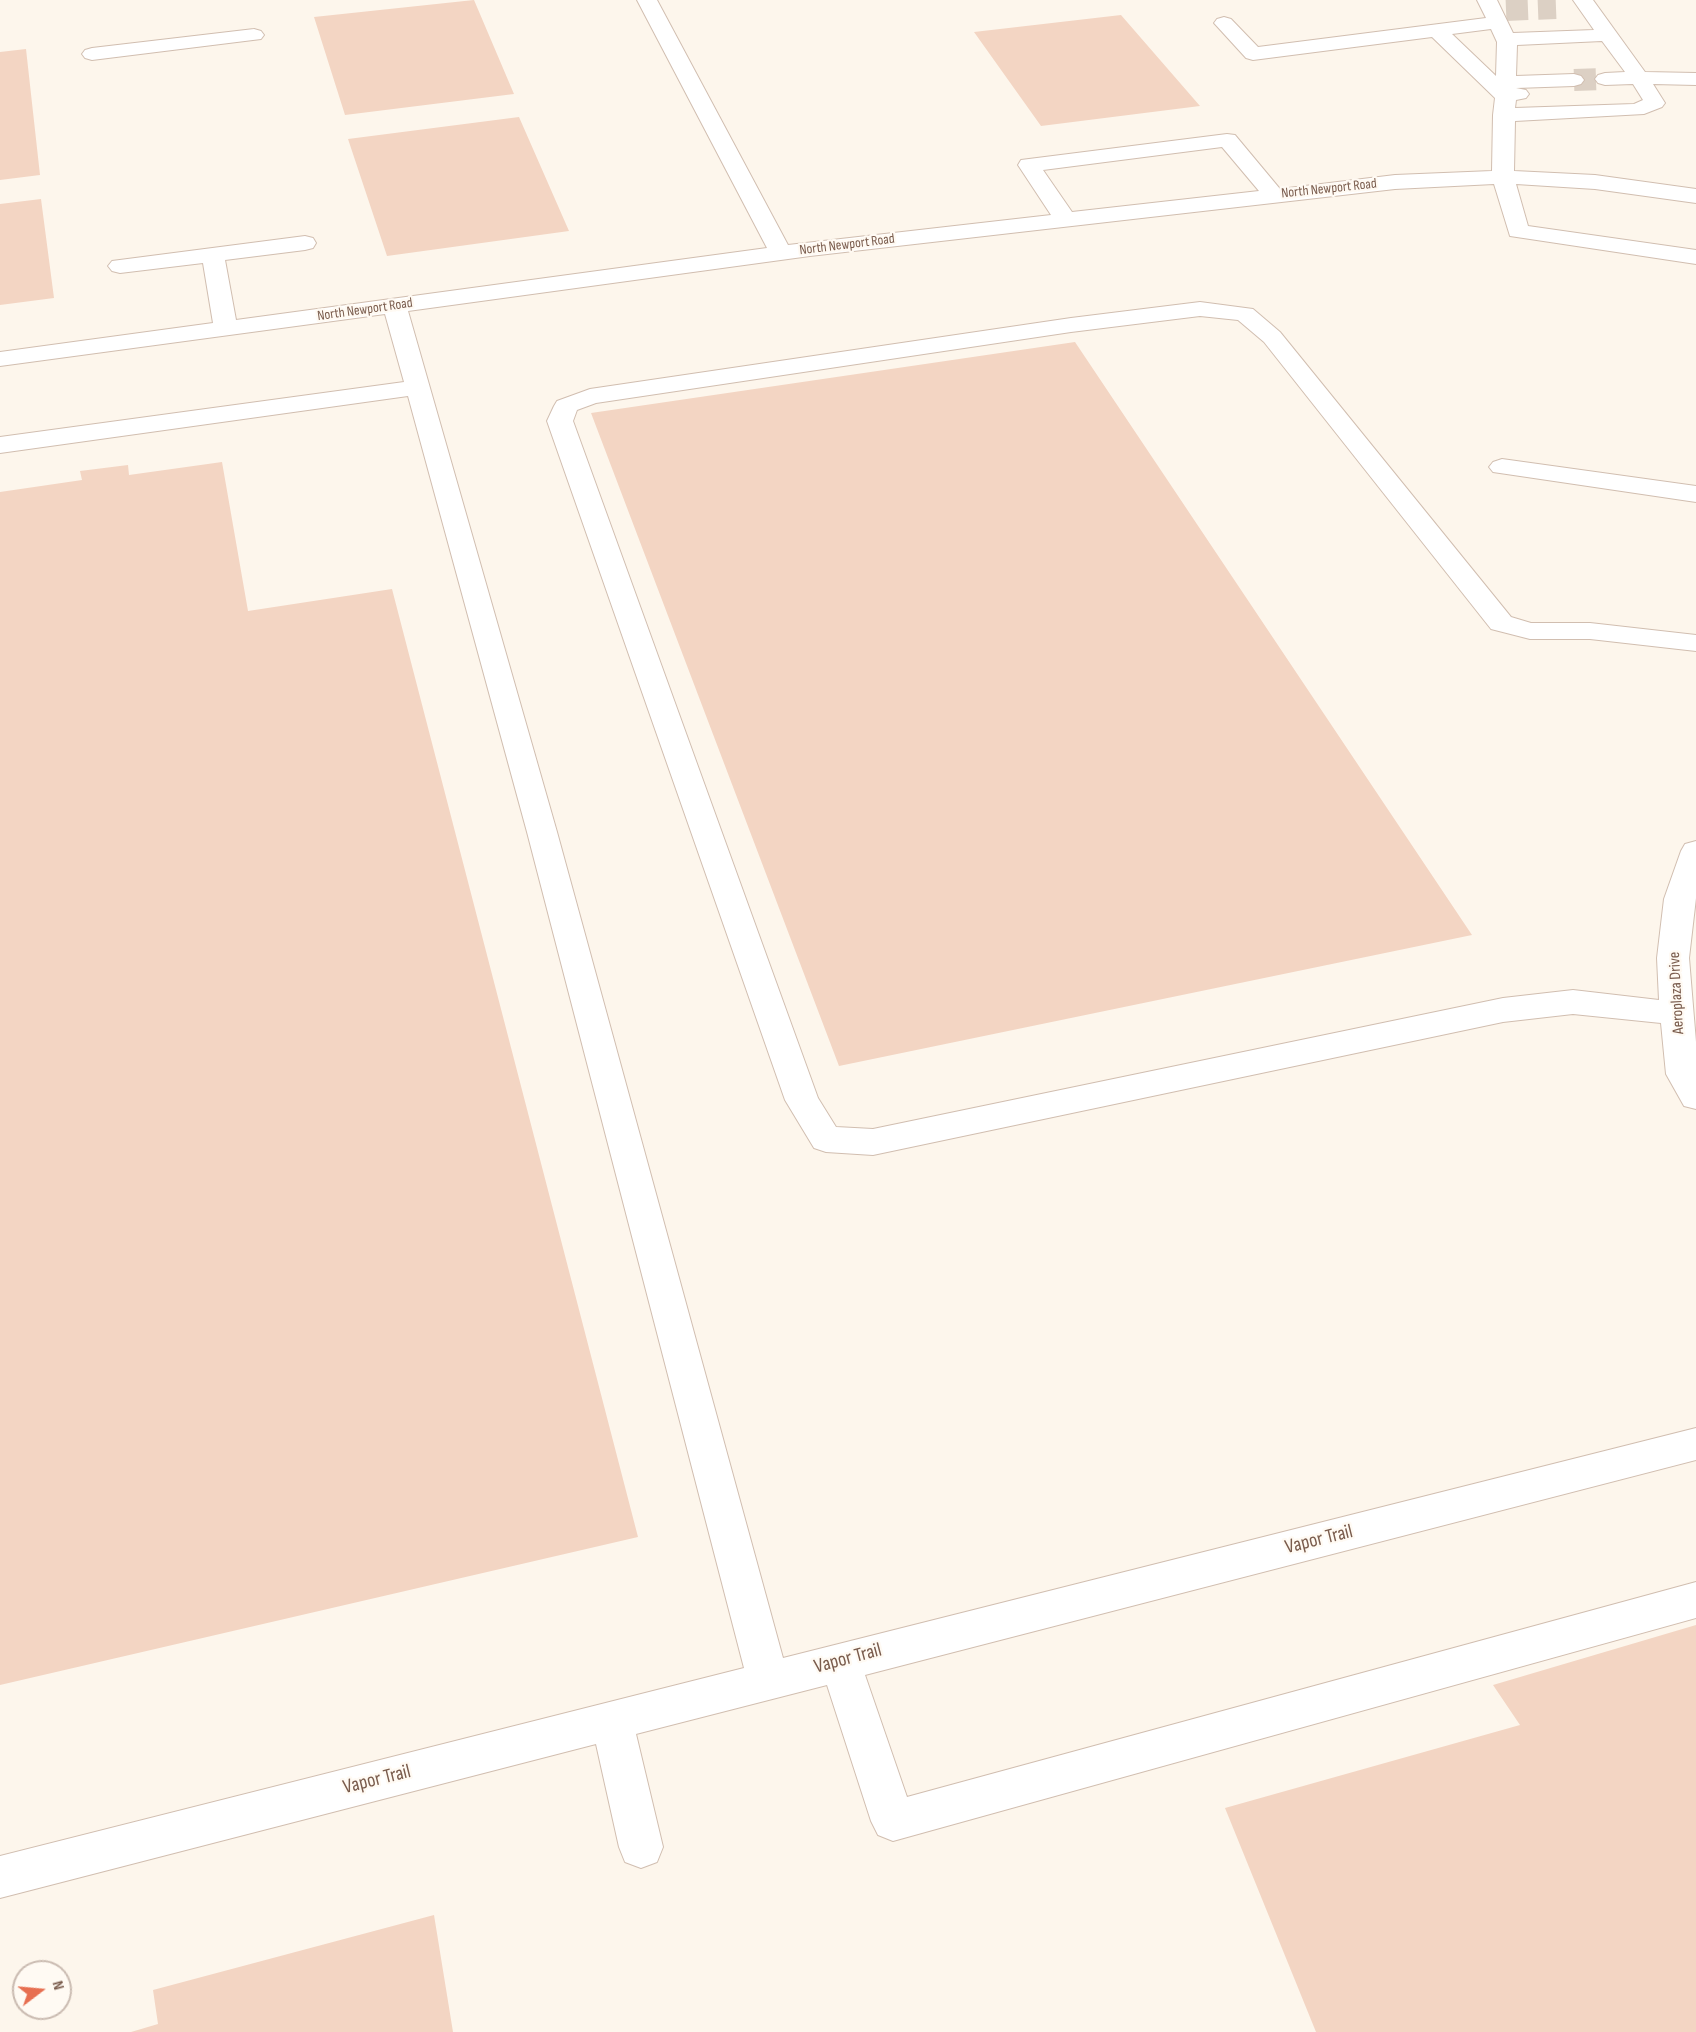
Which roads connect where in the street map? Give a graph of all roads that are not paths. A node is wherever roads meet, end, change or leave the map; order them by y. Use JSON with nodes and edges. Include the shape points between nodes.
{"nodes":[{"id":1,"x":647,"y":0,"type":"edge"},
{"id":2,"x":1580,"y":5,"type":"edge"},
{"id":3,"x":1498,"y":16,"type":"edge"},
{"id":4,"x":1224,"y":23,"type":"dead end"},
{"id":5,"x":1436,"y":30,"type":"junction"},
{"id":6,"x":254,"y":35,"type":"dead end"},
{"id":7,"x":1608,"y":35,"type":"junction"},
{"id":8,"x":92,"y":54,"type":"dead end"},
{"id":9,"x":1639,"y":77,"type":"junction"},
{"id":10,"x":1696,"y":79,"type":"edge"},
{"id":11,"x":1505,"y":90,"type":"junction"},
{"id":12,"x":1503,"y":177,"type":"junction"},
{"id":13,"x":1274,"y":195,"type":"junction"},
{"id":14,"x":1696,"y":196,"type":"edge"},
{"id":15,"x":1065,"y":219,"type":"junction"},
{"id":16,"x":305,"y":243,"type":"dead end"},
{"id":17,"x":782,"y":253,"type":"junction"},
{"id":18,"x":213,"y":254,"type":"junction"},
{"id":19,"x":1696,"y":257,"type":"edge"},
{"id":20,"x":120,"y":266,"type":"dead end"},
{"id":21,"x":395,"y":306,"type":"junction"},
{"id":22,"x":226,"y":329,"type":"junction"},
{"id":23,"x":0,"y":359,"type":"edge"},
{"id":24,"x":418,"y":387,"type":"junction"},
{"id":25,"x":0,"y":445,"type":"edge"},
{"id":26,"x":1502,"y":467,"type":"dead end"},
{"id":27,"x":1696,"y":494,"type":"edge"},
{"id":28,"x":1696,"y":643,"type":"edge"},
{"id":29,"x":1696,"y":851,"type":"edge"},
{"id":30,"x":1676,"y":1013,"type":"junction"},
{"id":31,"x":1696,"y":1097,"type":"edge"},
{"id":32,"x":1696,"y":1444,"type":"edge"},
{"id":33,"x":1696,"y":1600,"type":"edge"},
{"id":34,"x":840,"y":1661,"type":"junction"},
{"id":35,"x":768,"y":1680,"type":"junction"},
{"id":36,"x":612,"y":1720,"type":"junction"},
{"id":37,"x":641,"y":1847,"type":"dead end"},
{"id":38,"x":0,"y":1877,"type":"edge"}],
"edges":[{"from":1,"to":17,"type":"street"},
{"from":2,"to":7,"type":"street"},
{"from":3,"to":5,"type":"street"},
{"from":3,"to":7,"type":"street"},
{"from":3,"to":11,"type":"street"},
{"from":4,"to":5,"type":"street","via":[[1254,54]]},
{"from":5,"to":11,"type":"street"},
{"from":6,"to":8,"type":"street"},
{"from":7,"to":9,"type":"street"},
{"from":9,"to":9,"type":"street","via":[[1604,78]]},
{"from":9,"to":10,"type":"street"},
{"from":9,"to":11,"type":"street","via":[[1655,103],[1637,110]]},
{"from":11,"to":11,"type":"street","via":[[1574,79]]},
{"from":11,"to":12,"type":"street"},
{"from":12,"to":13,"type":"street","name":"North Newport Road","via":[[1395,182]]},
{"from":12,"to":14,"type":"street","name":"North Newport Road","via":[[1595,182]]},
{"from":12,"to":19,"type":"street","via":[[1518,231]]},
{"from":13,"to":15,"type":"street","name":"North Newport Road"},
{"from":13,"to":15,"type":"street","via":[[1227,140],[1029,165]]},
{"from":15,"to":17,"type":"street","name":"North Newport Road"},
{"from":16,"to":18,"type":"street"},
{"from":17,"to":21,"type":"street","name":"North Newport Road"},
{"from":18,"to":20,"type":"street"},
{"from":18,"to":22,"type":"street"},
{"from":21,"to":22,"type":"street","name":"North Newport Road"},
{"from":21,"to":24,"type":"street"},
{"from":22,"to":23,"type":"street","name":"North Newport Road"},
{"from":24,"to":25,"type":"street"},
{"from":24,"to":35,"type":"street","via":[[542,831]]},
{"from":26,"to":27,"type":"street"},
{"from":28,"to":30,"type":"street","via":[[1590,631],[1530,631],[1501,622],[1272,337],[1245,314],[1200,309],[590,396],[566,406],[560,421],[802,1100],[826,1139],[873,1142],[1503,1010],[1573,1002]]},
{"from":29,"to":30,"type":"street","name":"Aeroplaza Drive","via":[[1680,899],[1673,958]]},
{"from":30,"to":31,"type":"street","name":"Aeroplaza Drive","via":[[1683,1074]]},
{"from":32,"to":34,"type":"street","name":"Vapor Trail"},
{"from":33,"to":34,"type":"street","via":[[893,1821]]},
{"from":34,"to":35,"type":"street","name":"Vapor Trail"},
{"from":35,"to":36,"type":"street","name":"Vapor Trail"},
{"from":36,"to":37,"type":"street"},
{"from":36,"to":38,"type":"street","name":"Vapor Trail"}]}
